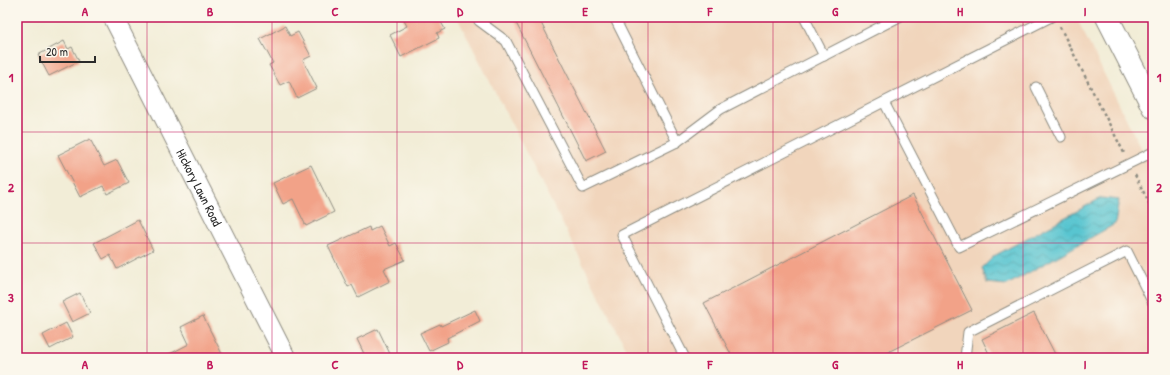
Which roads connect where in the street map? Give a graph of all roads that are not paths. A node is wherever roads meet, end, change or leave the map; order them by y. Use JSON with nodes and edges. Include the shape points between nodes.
{"nodes":[{"id":1,"x":113,"y":17,"type":"edge"},
{"id":2,"x":477,"y":17,"type":"edge"},
{"id":3,"x":614,"y":17,"type":"edge"},
{"id":4,"x":804,"y":17,"type":"edge"},
{"id":5,"x":899,"y":17,"type":"edge"},
{"id":6,"x":1051,"y":17,"type":"edge"},
{"id":7,"x":1107,"y":17,"type":"edge"},
{"id":8,"x":824,"y":56,"type":"junction"},
{"id":9,"x":1036,"y":87,"type":"dead end"},
{"id":10,"x":884,"y":102,"type":"junction"},
{"id":11,"x":1153,"y":106,"type":"edge"},
{"id":12,"x":1060,"y":137,"type":"dead end"},
{"id":13,"x":677,"y":142,"type":"junction"},
{"id":14,"x":1153,"y":152,"type":"edge"},
{"id":15,"x":1153,"y":303,"type":"edge"},
{"id":16,"x":286,"y":358,"type":"edge"},
{"id":17,"x":685,"y":358,"type":"edge"},
{"id":18,"x":965,"y":358,"type":"edge"}],
"edges":[{"from":1,"to":16,"type":"street","name":"Hickory Lawn Road"},
{"from":2,"to":13,"type":"lane","via":[[506,41],[583,188]]},
{"from":3,"to":13,"type":"lane"},
{"from":4,"to":8,"type":"lane"},
{"from":5,"to":8,"type":"lane"},
{"from":6,"to":10,"type":"lane"},
{"from":7,"to":11,"type":"main road"},
{"from":8,"to":13,"type":"lane","via":[[721,109]]},
{"from":9,"to":12,"type":"lane"},
{"from":10,"to":14,"type":"lane","via":[[959,246]]},
{"from":10,"to":17,"type":"lane","via":[[622,235]]},
{"from":15,"to":18,"type":"lane","via":[[1127,251],[968,332]]}]}
